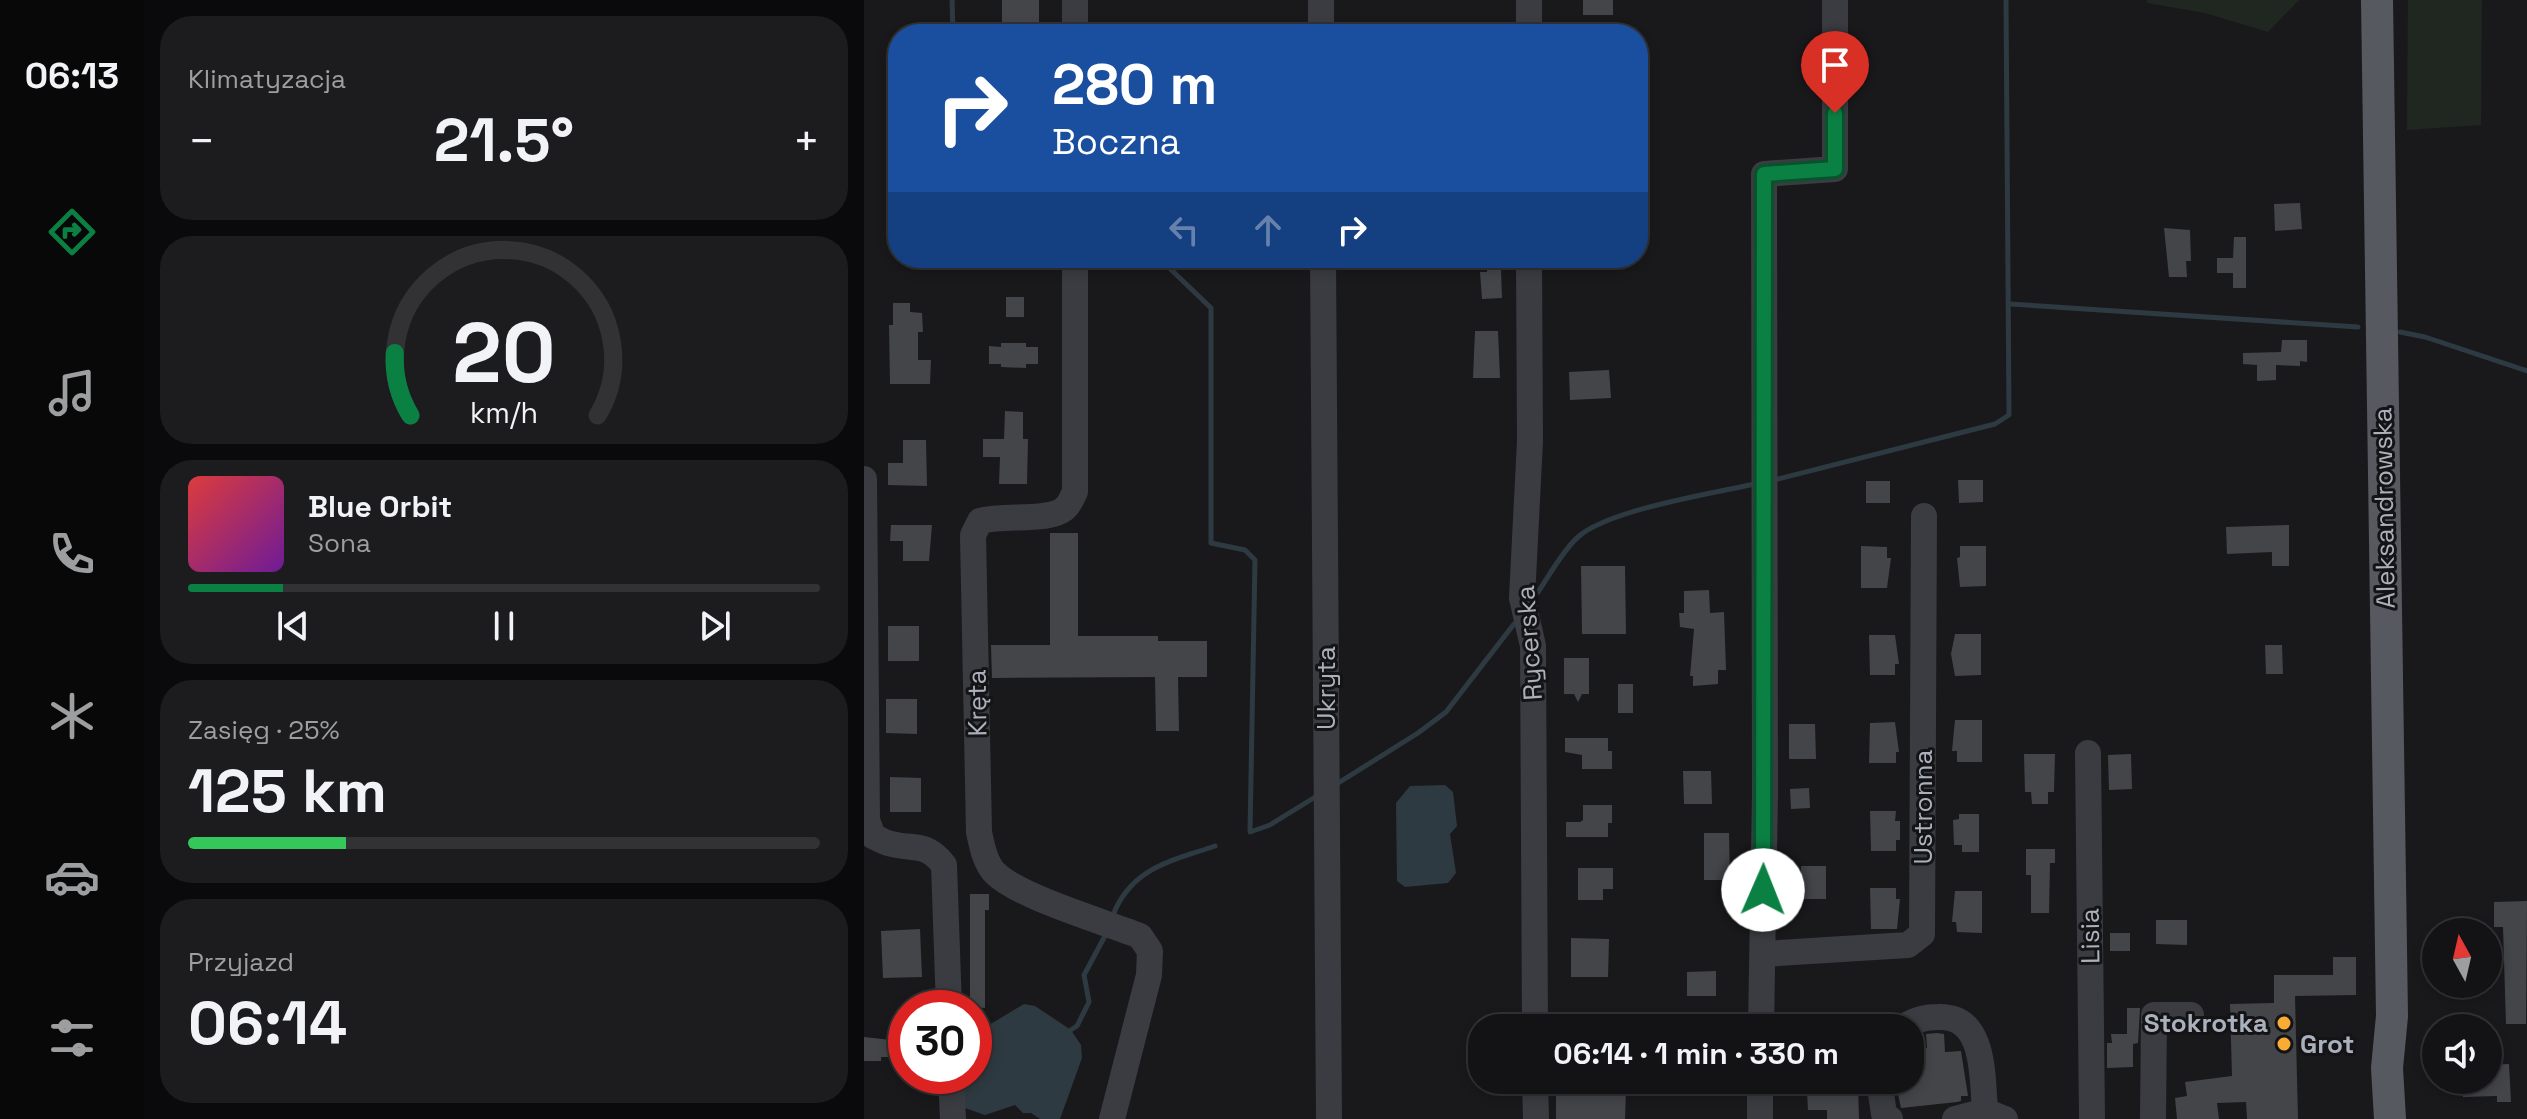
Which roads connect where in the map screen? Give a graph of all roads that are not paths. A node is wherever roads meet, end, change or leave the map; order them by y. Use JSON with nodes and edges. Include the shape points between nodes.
{"nodes":[{"id":1,"x":1075,"y":0,"type":"edge"},
{"id":2,"x":1321,"y":0,"type":"edge"},
{"id":3,"x":1529,"y":0,"type":"edge"},
{"id":4,"x":1835,"y":0,"type":"edge"},
{"id":5,"x":2377,"y":0,"type":"edge"},
{"id":6,"x":1075,"y":24,"type":"edge"},
{"id":7,"x":1321,"y":24,"type":"edge"},
{"id":8,"x":1529,"y":24,"type":"edge"},
{"id":9,"x":1075,"y":268,"type":"edge"},
{"id":10,"x":1323,"y":268,"type":"edge"},
{"id":11,"x":1529,"y":268,"type":"edge"},
{"id":12,"x":864,"y":479,"type":"edge"},
{"id":13,"x":1924,"y":516,"type":"dead end"},
{"id":14,"x":864,"y":593,"type":"edge"},
{"id":15,"x":865,"y":752,"type":"edge"},
{"id":16,"x":2088,"y":753,"type":"dead end"},
{"id":17,"x":1763,"y":954,"type":"junction"},
{"id":18,"x":948,"y":990,"type":"edge"},
{"id":19,"x":1535,"y":1014,"type":"edge"},
{"id":20,"x":1761,"y":1014,"type":"edge"},
{"id":21,"x":2191,"y":1015,"type":"dead end"},
{"id":22,"x":2392,"y":1016,"type":"junction"},
{"id":23,"x":1924,"y":1018,"type":"edge"},
{"id":24,"x":952,"y":1094,"type":"edge"},
{"id":25,"x":1535,"y":1094,"type":"edge"},
{"id":26,"x":1760,"y":1094,"type":"edge"},
{"id":27,"x":1881,"y":1094,"type":"edge"},
{"id":28,"x":1995,"y":1115,"type":"edge"},
{"id":29,"x":953,"y":1119,"type":"edge"},
{"id":30,"x":1112,"y":1119,"type":"edge"},
{"id":31,"x":1329,"y":1119,"type":"edge"},
{"id":32,"x":1536,"y":1119,"type":"edge"},
{"id":33,"x":1760,"y":1119,"type":"edge"},
{"id":34,"x":1890,"y":1119,"type":"edge"},
{"id":35,"x":1955,"y":1119,"type":"edge"},
{"id":36,"x":2092,"y":1119,"type":"edge"},
{"id":37,"x":2153,"y":1119,"type":"edge"},
{"id":38,"x":2390,"y":1119,"type":"edge"},
{"id":39,"x":2409,"y":1119,"type":"edge"}],
"edges":[{"from":1,"to":6,"type":"street"},
{"from":2,"to":7,"type":"street"},
{"from":3,"to":8,"type":"street"},
{"from":4,"to":17,"type":"street","via":[[1835,169],[1764,174]]},
{"from":5,"to":22,"type":"main road","name":"Aleksandrowska"},
{"from":9,"to":30,"type":"street","name":"Kręta","via":[[1075,492],[1065,509],[1047,516],[997,516],[980,521],[973,535],[979,832],[992,871],[1012,886],[1140,936],[1150,951],[1149,975]]},
{"from":10,"to":31,"type":"street","name":"Ukryta"},
{"from":11,"to":19,"type":"street","name":"Rycerska","via":[[1530,441],[1522,598],[1533,646]]},
{"from":12,"to":14,"type":"street"},
{"from":13,"to":17,"type":"street","name":"Ustronna","via":[[1922,934],[1908,945]]},
{"from":14,"to":15,"type":"street"},
{"from":15,"to":18,"type":"street","via":[[867,820],[873,836],[890,844],[919,846],[935,853],[944,865]]},
{"from":16,"to":36,"type":"street","name":"Lisia"},
{"from":17,"to":20,"type":"street"},
{"from":21,"to":37,"type":"street","via":[[2154,1015]]},
{"from":22,"to":38,"type":"main road","name":"Aleksandrowska"},
{"from":22,"to":39,"type":"main road","name":"Aleksandrowska"},
{"from":23,"to":28,"type":"street","via":[[1951,1016],[1968,1029],[1979,1047]]},
{"from":24,"to":29,"type":"street"},
{"from":25,"to":32,"type":"street"},
{"from":26,"to":33,"type":"street"},
{"from":27,"to":34,"type":"street"},
{"from":28,"to":35,"type":"street"}]}
